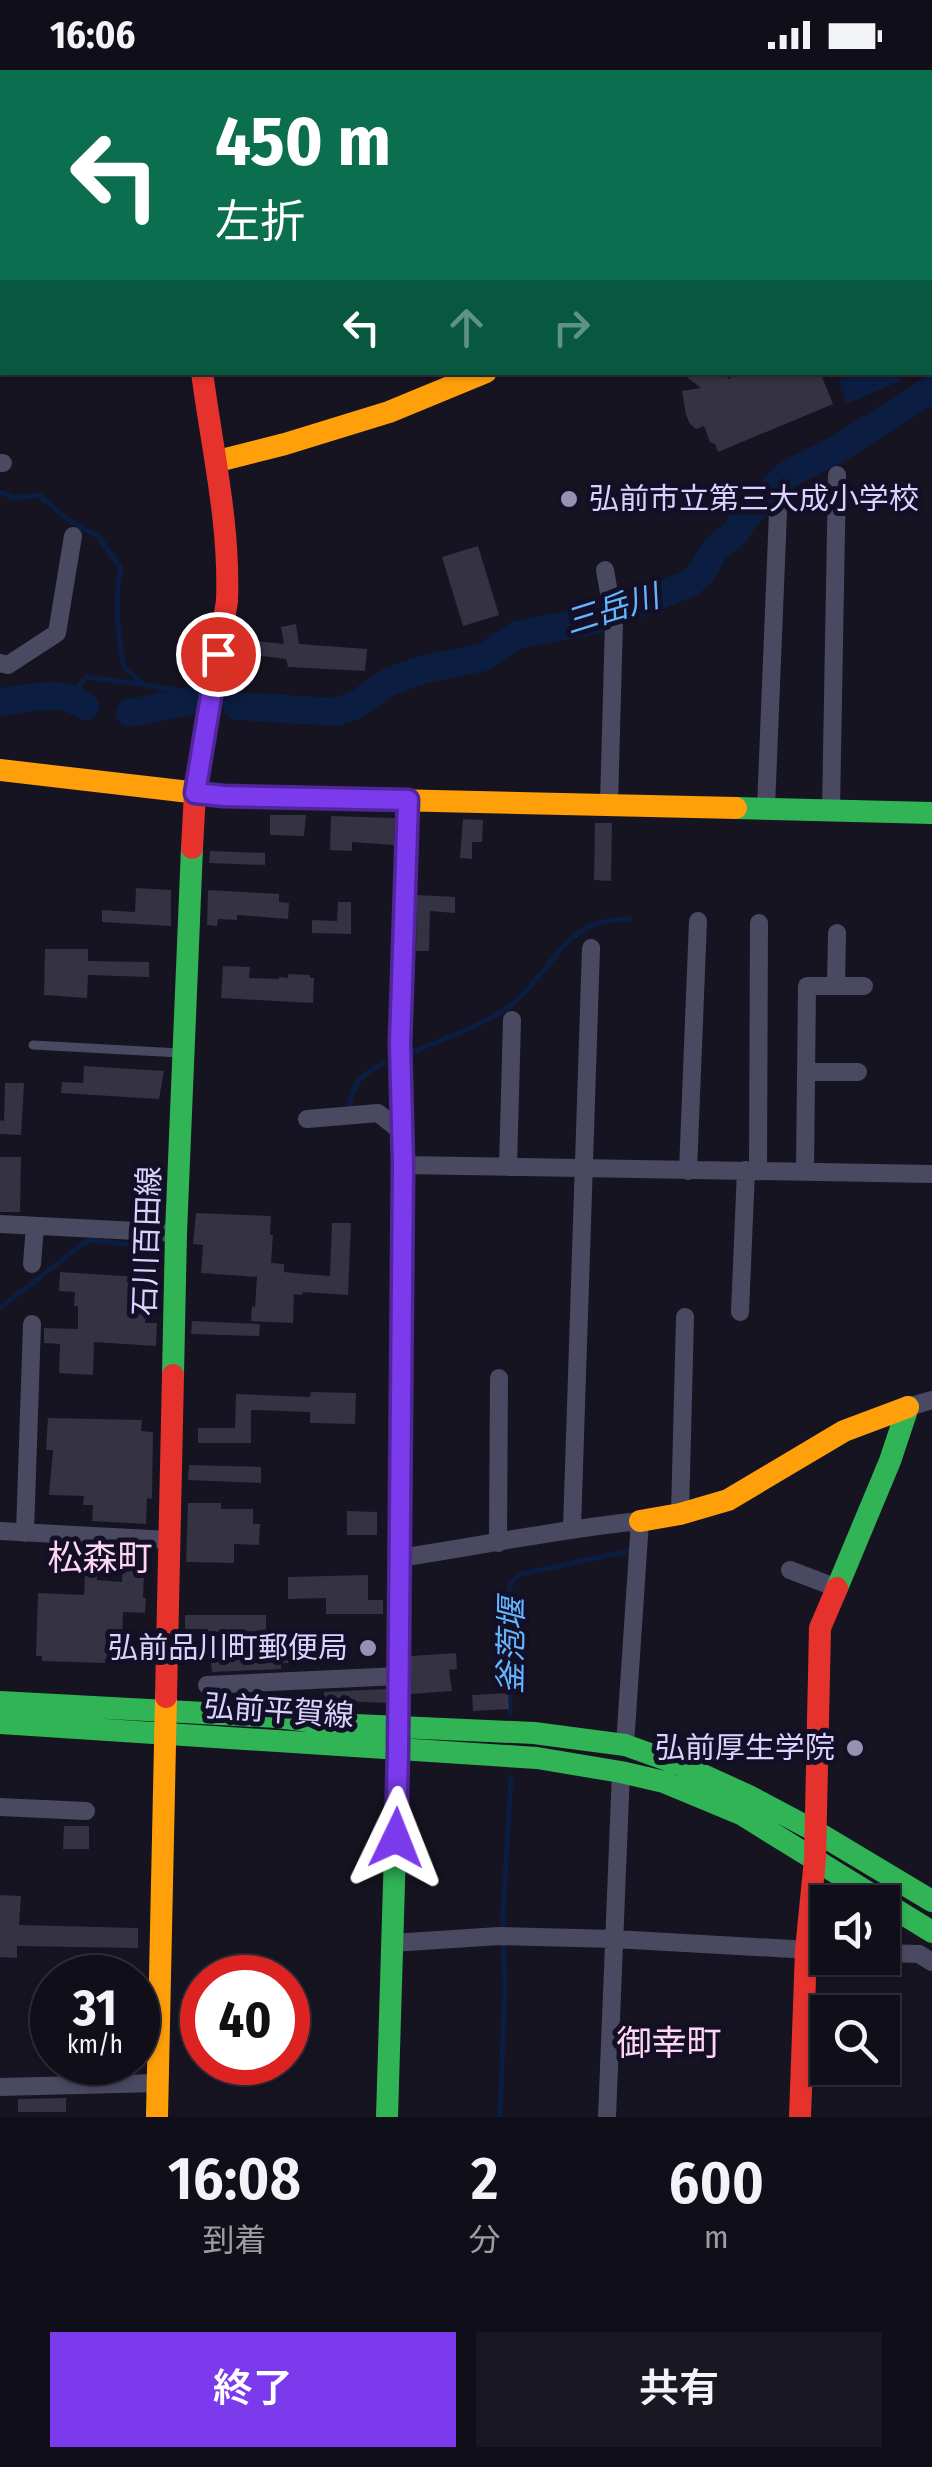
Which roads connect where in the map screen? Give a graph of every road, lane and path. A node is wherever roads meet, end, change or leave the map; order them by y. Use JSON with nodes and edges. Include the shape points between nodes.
{"nodes":[{"id":1,"x":203,"y":375,"type":"edge"},
{"id":2,"x":479,"y":375,"type":"edge"},
{"id":3,"x":218,"y":462,"type":"junction"},
{"id":4,"x":836,"y":476,"type":"dead end"},
{"id":5,"x":778,"y":512,"type":"dead end"},
{"id":6,"x":73,"y":536,"type":"dead end"},
{"id":7,"x":605,"y":570,"type":"dead end"},
{"id":8,"x":0,"y":663,"type":"edge"},
{"id":9,"x":0,"y":770,"type":"edge"},
{"id":10,"x":195,"y":793,"type":"junction"},
{"id":11,"x":408,"y":800,"type":"junction"},
{"id":12,"x":609,"y":804,"type":"junction"},
{"id":13,"x":766,"y":808,"type":"junction"},
{"id":14,"x":832,"y":810,"type":"junction"},
{"id":15,"x":932,"y":813,"type":"edge"},
{"id":16,"x":698,"y":921,"type":"dead end"},
{"id":17,"x":760,"y":923,"type":"dead end"},
{"id":18,"x":837,"y":934,"type":"dead end"},
{"id":19,"x":591,"y":948,"type":"dead end"},
{"id":20,"x":836,"y":986,"type":"junction"},
{"id":21,"x":864,"y":986,"type":"dead end"},
{"id":22,"x":512,"y":1020,"type":"dead end"},
{"id":23,"x":33,"y":1046,"type":"dead end"},
{"id":24,"x":185,"y":1054,"type":"junction"},
{"id":25,"x":806,"y":1072,"type":"junction"},
{"id":26,"x":858,"y":1072,"type":"dead end"},
{"id":27,"x":319,"y":1124,"type":"dead end"},
{"id":28,"x":402,"y":1132,"type":"junction"},
{"id":29,"x":403,"y":1165,"type":"junction"},
{"id":30,"x":508,"y":1167,"type":"junction"},
{"id":31,"x":584,"y":1169,"type":"junction"},
{"id":32,"x":752,"y":1170,"type":"junction"},
{"id":33,"x":805,"y":1170,"type":"junction"},
{"id":34,"x":688,"y":1171,"type":"junction"},
{"id":35,"x":932,"y":1174,"type":"edge"},
{"id":36,"x":0,"y":1224,"type":"edge"},
{"id":37,"x":35,"y":1226,"type":"junction"},
{"id":38,"x":176,"y":1233,"type":"junction"},
{"id":39,"x":32,"y":1264,"type":"dead end"},
{"id":40,"x":740,"y":1312,"type":"dead end"},
{"id":41,"x":684,"y":1317,"type":"dead end"},
{"id":42,"x":32,"y":1324,"type":"dead end"},
{"id":43,"x":499,"y":1378,"type":"dead end"},
{"id":44,"x":932,"y":1400,"type":"edge"},
{"id":45,"x":908,"y":1407,"type":"junction"},
{"id":46,"x":680,"y":1514,"type":"junction"},
{"id":47,"x":640,"y":1521,"type":"junction"},
{"id":48,"x":572,"y":1528,"type":"junction"},
{"id":49,"x":0,"y":1532,"type":"edge"},
{"id":50,"x":24,"y":1534,"type":"junction"},
{"id":51,"x":169,"y":1540,"type":"junction"},
{"id":52,"x":498,"y":1543,"type":"junction"},
{"id":53,"x":400,"y":1558,"type":"junction"},
{"id":54,"x":790,"y":1570,"type":"dead end"},
{"id":55,"x":836,"y":1588,"type":"junction"},
{"id":56,"x":398,"y":1676,"type":"junction"},
{"id":57,"x":207,"y":1685,"type":"dead end"},
{"id":58,"x":0,"y":1702,"type":"edge"},
{"id":59,"x":165,"y":1722,"type":"junction"},
{"id":60,"x":0,"y":1723,"type":"edge"},
{"id":61,"x":398,"y":1726,"type":"junction"},
{"id":62,"x":625,"y":1745,"type":"junction"},
{"id":63,"x":398,"y":1750,"type":"junction"},
{"id":64,"x":621,"y":1772,"type":"junction"},
{"id":65,"x":0,"y":1807,"type":"edge"},
{"id":66,"x":86,"y":1811,"type":"dead end"},
{"id":67,"x":816,"y":1831,"type":"junction"},
{"id":68,"x":814,"y":1858,"type":"junction"},
{"id":69,"x":815,"y":1885,"type":"edge"},
{"id":70,"x":932,"y":1901,"type":"edge"},
{"id":71,"x":932,"y":1932,"type":"edge"},
{"id":72,"x":614,"y":1939,"type":"junction"},
{"id":73,"x":392,"y":1943,"type":"junction"},
{"id":74,"x":810,"y":1950,"type":"edge"},
{"id":75,"x":900,"y":1953,"type":"edge"},
{"id":76,"x":932,"y":1962,"type":"edge"},
{"id":77,"x":814,"y":1975,"type":"edge"},
{"id":78,"x":160,"y":1979,"type":"edge"},
{"id":79,"x":63,"y":2085,"type":"edge"},
{"id":80,"x":158,"y":2085,"type":"edge"},
{"id":81,"x":0,"y":2087,"type":"edge"},
{"id":82,"x":158,"y":2117,"type":"edge"},
{"id":83,"x":388,"y":2117,"type":"edge"},
{"id":84,"x":607,"y":2117,"type":"edge"},
{"id":85,"x":800,"y":2117,"type":"edge"}],
"edges":[{"from":1,"to":3,"type":"main road","name":"石川百田線"},
{"from":2,"to":3,"type":"main road","via":[[389,412]]},
{"from":3,"to":10,"type":"main road","name":"石川百田線","via":[[230,571]]},
{"from":4,"to":14,"type":"street"},
{"from":5,"to":13,"type":"street"},
{"from":6,"to":8,"type":"street","via":[[57,633],[8,665]]},
{"from":7,"to":12,"type":"street","via":[[613,614]]},
{"from":9,"to":10,"type":"main road"},
{"from":10,"to":11,"type":"main road"},
{"from":10,"to":24,"type":"main road","name":"石川百田線"},
{"from":11,"to":12,"type":"main road"},
{"from":11,"to":28,"type":"street"},
{"from":12,"to":13,"type":"main road"},
{"from":13,"to":14,"type":"main road"},
{"from":14,"to":15,"type":"main road"},
{"from":16,"to":34,"type":"street"},
{"from":17,"to":32,"type":"street"},
{"from":18,"to":20,"type":"street"},
{"from":19,"to":31,"type":"street"},
{"from":20,"to":21,"type":"street"},
{"from":20,"to":25,"type":"street","via":[[807,986]]},
{"from":22,"to":30,"type":"street"},
{"from":23,"to":24,"type":"lane"},
{"from":24,"to":38,"type":"main road","name":"石川百田線"},
{"from":25,"to":26,"type":"street"},
{"from":25,"to":33,"type":"street"},
{"from":27,"to":28,"type":"street","via":[[378,1113]]},
{"from":28,"to":29,"type":"street"},
{"from":29,"to":30,"type":"street"},
{"from":29,"to":53,"type":"street"},
{"from":30,"to":31,"type":"street"},
{"from":31,"to":34,"type":"street"},
{"from":31,"to":48,"type":"street"},
{"from":32,"to":33,"type":"street"},
{"from":32,"to":34,"type":"street"},
{"from":32,"to":40,"type":"street"},
{"from":33,"to":35,"type":"street"},
{"from":36,"to":37,"type":"street"},
{"from":37,"to":38,"type":"street"},
{"from":37,"to":39,"type":"street"},
{"from":38,"to":51,"type":"main road","name":"石川百田線"},
{"from":41,"to":46,"type":"street"},
{"from":42,"to":50,"type":"street"},
{"from":43,"to":52,"type":"street"},
{"from":44,"to":45,"type":"street"},
{"from":45,"to":46,"type":"main road","via":[[844,1431],[728,1500]]},
{"from":45,"to":55,"type":"main road"},
{"from":46,"to":47,"type":"main road"},
{"from":47,"to":48,"type":"street"},
{"from":47,"to":62,"type":"street"},
{"from":48,"to":52,"type":"street"},
{"from":49,"to":50,"type":"street"},
{"from":50,"to":51,"type":"street"},
{"from":51,"to":59,"type":"main road","name":"石川百田線"},
{"from":52,"to":53,"type":"street"},
{"from":53,"to":56,"type":"street"},
{"from":54,"to":55,"type":"street"},
{"from":55,"to":67,"type":"main road","via":[[820,1628]]},
{"from":56,"to":57,"type":"street"},
{"from":56,"to":61,"type":"street"},
{"from":58,"to":59,"type":"main road","name":"弘前平賀線"},
{"from":59,"to":60,"type":"main road","name":"弘前平賀線"},
{"from":59,"to":61,"type":"main road","name":"弘前平賀線","via":[[277,1717]]},
{"from":59,"to":63,"type":"main road","name":"弘前平賀線"},
{"from":59,"to":78,"type":"main road","name":"石川百田線"},
{"from":61,"to":62,"type":"main road","name":"弘前平賀線","via":[[534,1732]]},
{"from":61,"to":63,"type":"street"},
{"from":62,"to":67,"type":"main road","name":"弘前平賀線","via":[[682,1765]]},
{"from":63,"to":64,"type":"main road","name":"弘前平賀線","via":[[537,1758]]},
{"from":63,"to":73,"type":"main road"},
{"from":64,"to":68,"type":"main road","name":"弘前平賀線","via":[[741,1814]]},
{"from":64,"to":72,"type":"street"},
{"from":65,"to":66,"type":"street"},
{"from":67,"to":68,"type":"main road"},
{"from":67,"to":70,"type":"main road","name":"弘前平賀線"},
{"from":68,"to":69,"type":"main road"},
{"from":68,"to":71,"type":"main road","name":"弘前平賀線"},
{"from":72,"to":73,"type":"street","via":[[499,1936]]},
{"from":72,"to":74,"type":"street"},
{"from":72,"to":84,"type":"street"},
{"from":73,"to":83,"type":"main road"},
{"from":75,"to":76,"type":"street"},
{"from":77,"to":85,"type":"main road"},
{"from":79,"to":81,"type":"street"},
{"from":80,"to":82,"type":"main road","name":"石川百田線"}]}
